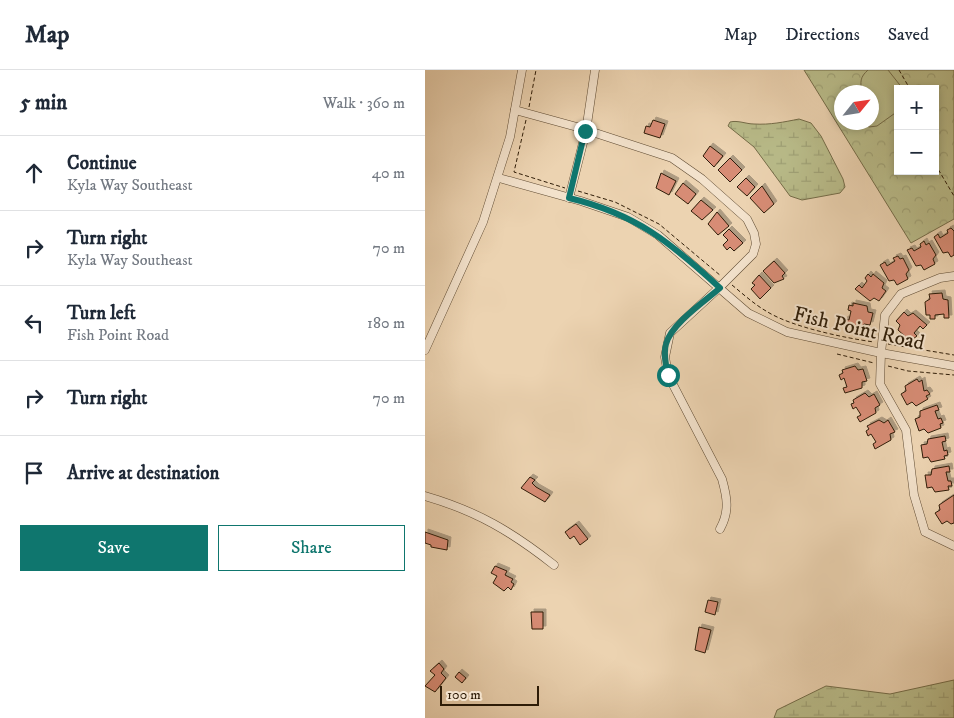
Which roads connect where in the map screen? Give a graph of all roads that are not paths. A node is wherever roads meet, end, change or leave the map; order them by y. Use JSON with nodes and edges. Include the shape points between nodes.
{"nodes":[{"id":1,"x":522,"y":70,"type":"edge"},
{"id":2,"x":595,"y":70,"type":"edge"},
{"id":3,"x":515,"y":110,"type":"junction"},
{"id":4,"x":585,"y":131,"type":"junction"},
{"id":5,"x":499,"y":178,"type":"junction"},
{"id":6,"x":569,"y":198,"type":"junction"},
{"id":7,"x":954,"y":276,"type":"edge"},
{"id":8,"x":720,"y":288,"type":"junction"},
{"id":9,"x":425,"y":350,"type":"edge"},
{"id":10,"x":881,"y":353,"type":"junction"},
{"id":11,"x":954,"y":366,"type":"edge"},
{"id":12,"x":425,"y":496,"type":"edge"},
{"id":13,"x":721,"y":529,"type":"dead end"},
{"id":14,"x":954,"y":546,"type":"edge"},
{"id":15,"x":554,"y":566,"type":"dead end"}],
"edges":[{"from":1,"to":3,"type":"street"},
{"from":2,"to":4,"type":"street"},
{"from":3,"to":4,"type":"street"},
{"from":3,"to":5,"type":"street"},
{"from":4,"to":6,"type":"street"},
{"from":4,"to":8,"type":"street","via":[[672,158],[702,179],[747,219],[756,244],[753,254]]},
{"from":5,"to":6,"type":"street","name":"Fish Point Road"},
{"from":5,"to":9,"type":"street","via":[[483,222]]},
{"from":6,"to":8,"type":"street","name":"Fish Point Road","via":[[628,217],[658,235]]},
{"from":7,"to":10,"type":"street","via":[[940,278],[901,294],[885,315]]},
{"from":8,"to":10,"type":"street","name":"Fish Point Road","via":[[748,313],[787,332]]},
{"from":8,"to":13,"type":"street","via":[[670,333],[665,357],[668,375],[722,478],[728,505]]},
{"from":10,"to":11,"type":"street","name":"Fish Point Road"},
{"from":10,"to":14,"type":"street","via":[[880,384],[906,430],[914,494],[925,532]]},
{"from":12,"to":15,"type":"street","via":[[493,521],[523,540]]}]}
